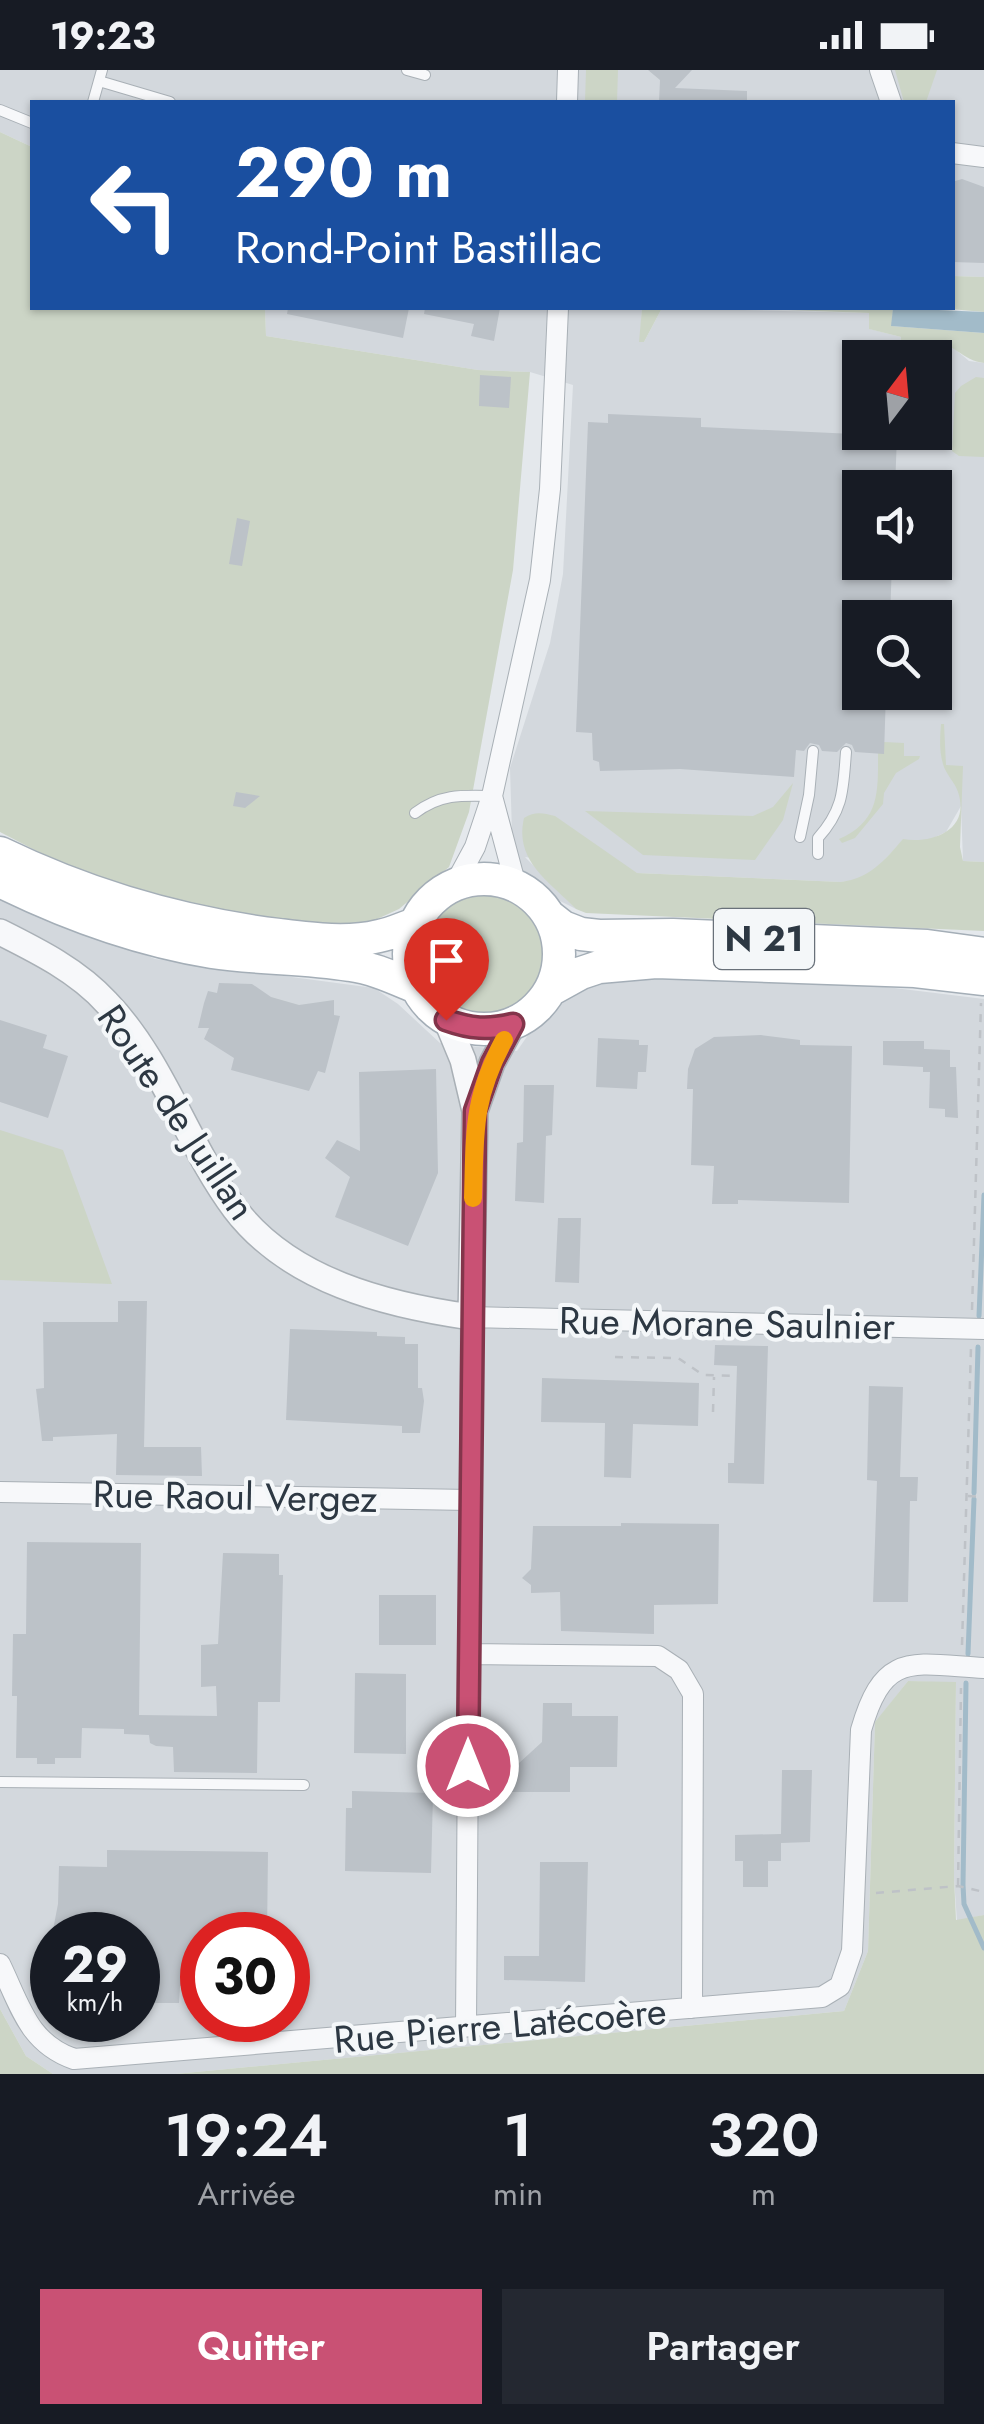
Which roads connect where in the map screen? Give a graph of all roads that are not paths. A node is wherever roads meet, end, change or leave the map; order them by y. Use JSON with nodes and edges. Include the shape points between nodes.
{"nodes":[{"id":1,"x":407,"y":70,"type":"edge"},
{"id":2,"x":568,"y":70,"type":"edge"},
{"id":3,"x":880,"y":70,"type":"edge"},
{"id":4,"x":425,"y":75,"type":"dead end"},
{"id":5,"x":101,"y":76,"type":"edge"},
{"id":6,"x":94,"y":100,"type":"edge"},
{"id":7,"x":165,"y":100,"type":"edge"},
{"id":8,"x":567,"y":100,"type":"edge"},
{"id":9,"x":890,"y":100,"type":"edge"},
{"id":10,"x":0,"y":110,"type":"edge"},
{"id":11,"x":30,"y":123,"type":"edge"},
{"id":12,"x":955,"y":153,"type":"edge"},
{"id":13,"x":984,"y":157,"type":"edge"},
{"id":14,"x":558,"y":310,"type":"edge"},
{"id":15,"x":813,"y":751,"type":"dead end"},
{"id":16,"x":846,"y":752,"type":"dead end"},
{"id":17,"x":492,"y":796,"type":"junction"},
{"id":18,"x":415,"y":814,"type":"dead end"},
{"id":19,"x":800,"y":837,"type":"dead end"},
{"id":20,"x":0,"y":853,"type":"edge"},
{"id":21,"x":818,"y":854,"type":"dead end"},
{"id":22,"x":0,"y":881,"type":"edge"},
{"id":23,"x":456,"y":884,"type":"junction"},
{"id":24,"x":516,"y":886,"type":"junction"},
{"id":25,"x":549,"y":916,"type":"junction"},
{"id":26,"x":415,"y":924,"type":"junction"},
{"id":27,"x":0,"y":932,"type":"edge"},
{"id":28,"x":983,"y":971,"type":"edge"},
{"id":29,"x":416,"y":987,"type":"junction"},
{"id":30,"x":552,"y":988,"type":"junction"},
{"id":31,"x":446,"y":1020,"type":"junction"},
{"id":32,"x":513,"y":1024,"type":"junction"},
{"id":33,"x":475,"y":1111,"type":"junction"},
{"id":34,"x":471,"y":1316,"type":"junction"},
{"id":35,"x":978,"y":1329,"type":"edge"},
{"id":36,"x":0,"y":1492,"type":"edge"},
{"id":37,"x":469,"y":1500,"type":"junction"},
{"id":38,"x":470,"y":1654,"type":"junction"},
{"id":39,"x":984,"y":1668,"type":"edge"},
{"id":40,"x":0,"y":1782,"type":"edge"},
{"id":41,"x":304,"y":1786,"type":"dead end"},
{"id":42,"x":0,"y":1964,"type":"edge"},
{"id":43,"x":692,"y":2008,"type":"junction"},
{"id":44,"x":466,"y":2027,"type":"junction"}],
"edges":[{"from":1,"to":4,"type":"lane"},
{"from":2,"to":8,"type":"street"},
{"from":3,"to":9,"type":"street"},
{"from":5,"to":6,"type":"lane"},
{"from":5,"to":7,"type":"lane"},
{"from":10,"to":11,"type":"lane"},
{"from":12,"to":13,"type":"street"},
{"from":14,"to":17,"type":"street","via":[[546,541]]},
{"from":15,"to":19,"type":"lane"},
{"from":16,"to":21,"type":"lane","via":[[843,794],[834,820],[818,838]]},
{"from":17,"to":18,"type":"lane","via":[[448,795]]},
{"from":17,"to":23,"type":"street"},
{"from":17,"to":24,"type":"street"},
{"from":20,"to":26,"type":"main road","via":[[108,898],[238,930],[351,940]]},
{"from":22,"to":29,"type":"main road","via":[[161,942],[351,965]]},
{"from":23,"to":24,"type":"main road","via":[[496,880]]},
{"from":23,"to":26,"type":"main road"},
{"from":24,"to":25,"type":"main road"},
{"from":25,"to":28,"type":"main road","number":"N 21","via":[[598,936],[927,946]]},
{"from":25,"to":30,"type":"main road","via":[[560,952]]},
{"from":26,"to":29,"type":"main road","via":[[409,944]]},
{"from":27,"to":34,"type":"street","name":"Route de Juillan","via":[[42,952],[108,1003],[143,1050],[236,1210],[264,1239],[294,1262],[365,1295]]},
{"from":28,"to":30,"type":"main road","number":"N 21","via":[[656,962],[599,967]]},
{"from":29,"to":31,"type":"main road"},
{"from":30,"to":32,"type":"main road"},
{"from":31,"to":32,"type":"main road","via":[[491,1030]]},
{"from":31,"to":33,"type":"street"},
{"from":32,"to":33,"type":"street"},
{"from":33,"to":34,"type":"street"},
{"from":34,"to":35,"type":"street","name":"Rue Morane Saulnier"},
{"from":34,"to":37,"type":"street"},
{"from":36,"to":37,"type":"street","name":"Rue Raoul Vergez"},
{"from":37,"to":38,"type":"street"},
{"from":38,"to":43,"type":"street","via":[[658,1656],[680,1670],[693,1694]]},
{"from":38,"to":44,"type":"street"},
{"from":39,"to":43,"type":"street","name":"Rue Pierre Latécoère","via":[[902,1668],[884,1676],[870,1699],[861,1730],[852,1950],[840,1986],[822,1997]]},
{"from":40,"to":41,"type":"lane"},
{"from":42,"to":44,"type":"street","name":"Rue Pierre Latécoère","via":[[36,2038],[74,2059]]},
{"from":43,"to":44,"type":"street","name":"Rue Pierre Latécoère"}]}
